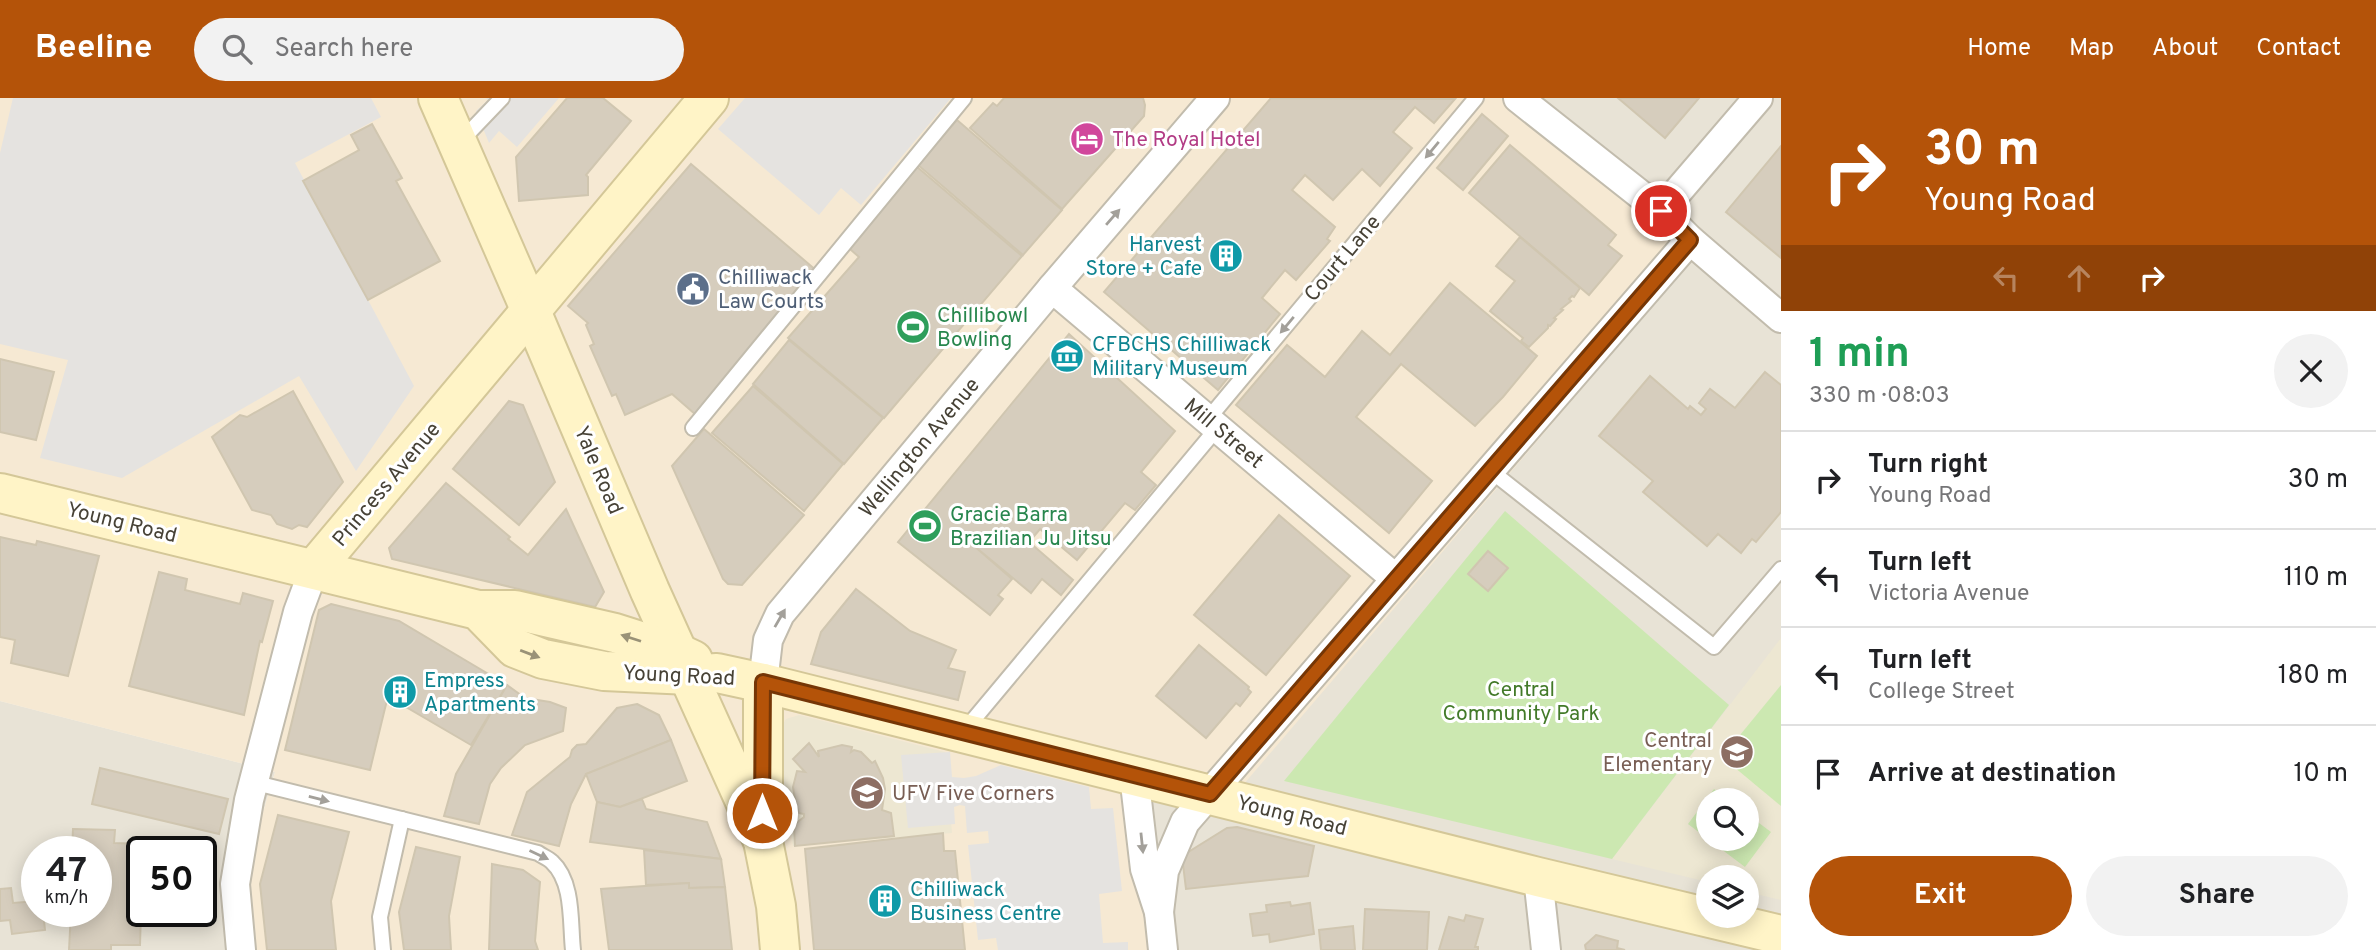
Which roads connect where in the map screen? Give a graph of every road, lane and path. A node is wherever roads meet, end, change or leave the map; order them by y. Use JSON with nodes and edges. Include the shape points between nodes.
{"nodes":[{"id":1,"x":438,"y":98,"type":"edge"},
{"id":2,"x":502,"y":98,"type":"edge"},
{"id":3,"x":964,"y":98,"type":"edge"},
{"id":4,"x":1215,"y":98,"type":"edge"},
{"id":5,"x":1476,"y":98,"type":"edge"},
{"id":6,"x":1518,"y":98,"type":"edge"},
{"id":7,"x":1758,"y":98,"type":"edge"},
{"id":8,"x":706,"y":99,"type":"edge"},
{"id":9,"x":458,"y":144,"type":"junction"},
{"id":10,"x":1661,"y":211,"type":"junction"},
{"id":11,"x":1690,"y":240,"type":"junction"},
{"id":12,"x":1052,"y":288,"type":"junction"},
{"id":13,"x":531,"y":311,"type":"junction"},
{"id":14,"x":1781,"y":318,"type":"edge"},
{"id":15,"x":1213,"y":423,"type":"junction"},
{"id":16,"x":693,"y":428,"type":"dead end"},
{"id":17,"x":1491,"y":471,"type":"junction"},
{"id":18,"x":0,"y":493,"type":"edge"},
{"id":19,"x":314,"y":569,"type":"junction"},
{"id":20,"x":1781,"y":569,"type":"edge"},
{"id":21,"x":1396,"y":579,"type":"junction"},
{"id":22,"x":694,"y":667,"type":"junction"},
{"id":23,"x":763,"y":682,"type":"junction"},
{"id":24,"x":963,"y":732,"type":"junction"},
{"id":25,"x":1134,"y":775,"type":"junction"},
{"id":26,"x":253,"y":782,"type":"junction"},
{"id":27,"x":1210,"y":794,"type":"junction"},
{"id":28,"x":401,"y":819,"type":"junction"},
{"id":29,"x":763,"y":841,"type":"junction"},
{"id":30,"x":1538,"y":877,"type":"junction"},
{"id":31,"x":1159,"y":912,"type":"junction"},
{"id":32,"x":1781,"y":935,"type":"edge"},
{"id":33,"x":241,"y":950,"type":"edge"},
{"id":34,"x":383,"y":950,"type":"edge"},
{"id":35,"x":573,"y":950,"type":"edge"},
{"id":36,"x":780,"y":950,"type":"edge"},
{"id":37,"x":1163,"y":950,"type":"edge"},
{"id":38,"x":1546,"y":950,"type":"edge"}],
"edges":[{"from":1,"to":9,"type":"main road","name":"Yale Road"},
{"from":2,"to":9,"type":"lane"},
{"from":3,"to":16,"type":"lane"},
{"from":12,"to":4,"type":"street","name":"Wellington Avenue","one_way":true},
{"from":5,"to":15,"type":"lane","name":"Court Lane","one_way":true},
{"from":6,"to":10,"type":"street"},
{"from":7,"to":10,"type":"street"},
{"from":8,"to":13,"type":"main road","name":"Princess Avenue"},
{"from":9,"to":13,"type":"main road","name":"Yale Road"},
{"from":10,"to":11,"type":"street"},
{"from":11,"to":14,"type":"street"},
{"from":11,"to":17,"type":"street"},
{"from":12,"to":15,"type":"street","name":"Mill Street"},
{"from":23,"to":12,"type":"street","name":"Wellington Avenue","one_way":true,"via":[[768,640],[780,614]]},
{"from":13,"to":19,"type":"main road","name":"Princess Avenue"},
{"from":13,"to":22,"type":"main road","name":"Yale Road"},
{"from":15,"to":21,"type":"street","name":"Mill Street"},
{"from":15,"to":24,"type":"lane","name":"Court Lane"},
{"from":17,"to":20,"type":"lane","via":[[1714,648]]},
{"from":17,"to":21,"type":"street"},
{"from":18,"to":19,"type":"main road","name":"Young Road"},
{"from":19,"to":22,"type":"main road","name":"Young Road","via":[[478,610],[515,648],[543,659],[604,671]]},
{"from":19,"to":26,"type":"street","name":"Princess Avenue","via":[[298,612]]},
{"from":21,"to":27,"type":"street"},
{"from":22,"to":23,"type":"main road","name":"Young Road"},
{"from":22,"to":29,"type":"main road","name":"Yale Road"},
{"from":23,"to":24,"type":"main road","name":"Young Road"},
{"from":23,"to":29,"type":"main road","name":"Yale Road"},
{"from":24,"to":25,"type":"main road","name":"Young Road"},
{"from":25,"to":27,"type":"main road","name":"Young Road"},
{"from":25,"to":31,"type":"street","one_way":true,"via":[[1145,869]]},
{"from":26,"to":28,"type":"lane","one_way":true},
{"from":26,"to":33,"type":"street","name":"Princess Avenue","via":[[235,884]]},
{"from":27,"to":30,"type":"main road","name":"Young Road"},
{"from":27,"to":31,"type":"street","via":[[1185,822],[1175,842],[1164,871]]},
{"from":28,"to":34,"type":"lane","via":[[380,917]]},
{"from":28,"to":35,"type":"lane","one_way":true,"via":[[537,853],[553,863],[568,895]]},
{"from":29,"to":36,"type":"main road","name":"Yale Road"},
{"from":30,"to":32,"type":"main road","name":"Young Road"},
{"from":30,"to":38,"type":"street"},
{"from":31,"to":37,"type":"street"}]}
